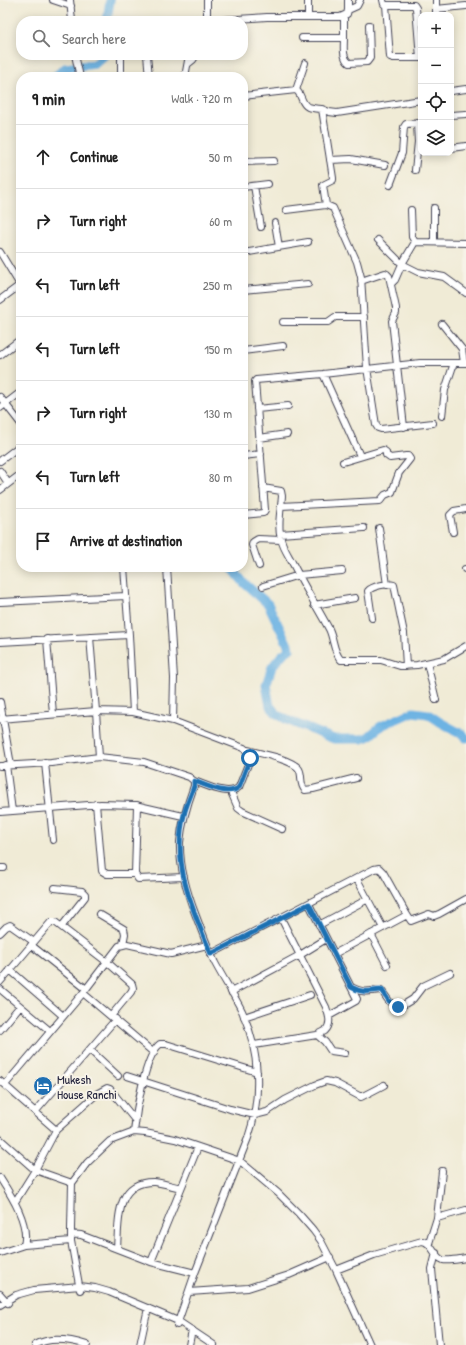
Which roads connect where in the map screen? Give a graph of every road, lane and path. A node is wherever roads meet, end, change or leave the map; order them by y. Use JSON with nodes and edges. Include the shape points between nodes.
{"nodes":[{"id":1,"x":53,"y":0,"type":"edge"},
{"id":2,"x":207,"y":0,"type":"edge"},
{"id":3,"x":308,"y":0,"type":"edge"},
{"id":4,"x":348,"y":0,"type":"edge"},
{"id":5,"x":360,"y":0,"type":"edge"},
{"id":6,"x":436,"y":0,"type":"edge"},
{"id":7,"x":384,"y":2,"type":"edge"},
{"id":8,"x":71,"y":3,"type":"edge"},
{"id":9,"x":466,"y":6,"type":"edge"},
{"id":10,"x":348,"y":10,"type":"junction"},
{"id":11,"x":436,"y":12,"type":"edge"},
{"id":12,"x":72,"y":16,"type":"edge"},
{"id":13,"x":207,"y":16,"type":"edge"},
{"id":14,"x":308,"y":16,"type":"junction"},
{"id":15,"x":344,"y":16,"type":"junction"},
{"id":16,"x":248,"y":18,"type":"edge"},
{"id":17,"x":369,"y":25,"type":"dead end"},
{"id":18,"x":302,"y":38,"type":"dead end"},
{"id":19,"x":344,"y":38,"type":"junction"},
{"id":20,"x":420,"y":48,"type":"edge"},
{"id":21,"x":418,"y":58,"type":"edge"},
{"id":22,"x":76,"y":60,"type":"edge"},
{"id":23,"x":121,"y":60,"type":"edge"},
{"id":24,"x":147,"y":60,"type":"edge"},
{"id":25,"x":188,"y":60,"type":"edge"},
{"id":26,"x":194,"y":60,"type":"edge"},
{"id":27,"x":305,"y":63,"type":"dead end"},
{"id":28,"x":188,"y":64,"type":"junction"},
{"id":29,"x":78,"y":72,"type":"edge"},
{"id":30,"x":121,"y":72,"type":"edge"},
{"id":31,"x":149,"y":72,"type":"edge"},
{"id":32,"x":186,"y":72,"type":"edge"},
{"id":33,"x":466,"y":89,"type":"edge"},
{"id":34,"x":296,"y":90,"type":"junction"},
{"id":35,"x":454,"y":91,"type":"edge"},
{"id":36,"x":248,"y":95,"type":"edge"},
{"id":37,"x":418,"y":100,"type":"edge"},
{"id":38,"x":322,"y":109,"type":"junction"},
{"id":39,"x":466,"y":114,"type":"edge"},
{"id":40,"x":454,"y":115,"type":"edge"},
{"id":41,"x":418,"y":123,"type":"edge"},
{"id":42,"x":418,"y":142,"type":"edge"},
{"id":43,"x":466,"y":146,"type":"edge"},
{"id":44,"x":454,"y":148,"type":"edge"},
{"id":45,"x":330,"y":160,"type":"junction"},
{"id":46,"x":274,"y":161,"type":"dead end"},
{"id":47,"x":248,"y":162,"type":"edge"},
{"id":48,"x":385,"y":165,"type":"dead end"},
{"id":49,"x":415,"y":170,"type":"dead end"},
{"id":50,"x":268,"y":184,"type":"dead end"},
{"id":51,"x":390,"y":185,"type":"dead end"},
{"id":52,"x":254,"y":186,"type":"junction"},
{"id":53,"x":248,"y":187,"type":"edge"},
{"id":54,"x":326,"y":205,"type":"junction"},
{"id":55,"x":434,"y":208,"type":"dead end"},
{"id":56,"x":286,"y":210,"type":"dead end"},
{"id":57,"x":411,"y":210,"type":"dead end"},
{"id":58,"x":275,"y":223,"type":"dead end"},
{"id":59,"x":261,"y":227,"type":"dead end"},
{"id":60,"x":378,"y":240,"type":"dead end"},
{"id":61,"x":308,"y":242,"type":"dead end"},
{"id":62,"x":415,"y":242,"type":"junction"},
{"id":63,"x":434,"y":242,"type":"junction"},
{"id":64,"x":466,"y":243,"type":"edge"},
{"id":65,"x":279,"y":246,"type":"junction"},
{"id":66,"x":248,"y":251,"type":"edge"},
{"id":67,"x":0,"y":252,"type":"edge"},
{"id":68,"x":402,"y":264,"type":"junction"},
{"id":69,"x":16,"y":277,"type":"edge"},
{"id":70,"x":361,"y":281,"type":"junction"},
{"id":71,"x":308,"y":284,"type":"dead end"},
{"id":72,"x":391,"y":284,"type":"junction"},
{"id":73,"x":16,"y":289,"type":"edge"},
{"id":74,"x":248,"y":290,"type":"edge"},
{"id":75,"x":466,"y":293,"type":"edge"},
{"id":76,"x":0,"y":300,"type":"edge"},
{"id":77,"x":364,"y":317,"type":"junction"},
{"id":78,"x":283,"y":322,"type":"dead end"},
{"id":79,"x":442,"y":324,"type":"dead end"},
{"id":80,"x":16,"y":343,"type":"edge"},
{"id":81,"x":283,"y":346,"type":"dead end"},
{"id":82,"x":248,"y":350,"type":"edge"},
{"id":83,"x":0,"y":355,"type":"edge"},
{"id":84,"x":454,"y":363,"type":"junction"},
{"id":85,"x":465,"y":363,"type":"edge"},
{"id":86,"x":397,"y":365,"type":"junction"},
{"id":87,"x":367,"y":368,"type":"junction"},
{"id":88,"x":323,"y":374,"type":"junction"},
{"id":89,"x":16,"y":396,"type":"edge"},
{"id":90,"x":0,"y":397,"type":"edge"},
{"id":91,"x":3,"y":406,"type":"edge"},
{"id":92,"x":288,"y":406,"type":"dead end"},
{"id":93,"x":257,"y":409,"type":"junction"},
{"id":94,"x":442,"y":416,"type":"dead end"},
{"id":95,"x":16,"y":419,"type":"edge"},
{"id":96,"x":433,"y":423,"type":"dead end"},
{"id":97,"x":404,"y":427,"type":"junction"},
{"id":98,"x":287,"y":434,"type":"dead end"},
{"id":99,"x":259,"y":438,"type":"junction"},
{"id":100,"x":16,"y":449,"type":"edge"},
{"id":101,"x":260,"y":454,"type":"junction"},
{"id":102,"x":248,"y":455,"type":"edge"},
{"id":103,"x":360,"y":456,"type":"junction"},
{"id":104,"x":0,"y":461,"type":"edge"},
{"id":105,"x":343,"y":462,"type":"dead end"},
{"id":106,"x":0,"y":471,"type":"edge"},
{"id":107,"x":16,"y":477,"type":"edge"},
{"id":108,"x":8,"y":483,"type":"junction"},
{"id":109,"x":263,"y":488,"type":"junction"},
{"id":110,"x":0,"y":490,"type":"edge"},
{"id":111,"x":281,"y":506,"type":"junction"},
{"id":112,"x":466,"y":510,"type":"edge"},
{"id":113,"x":248,"y":514,"type":"edge"},
{"id":114,"x":364,"y":528,"type":"dead end"},
{"id":115,"x":379,"y":528,"type":"dead end"},
{"id":116,"x":453,"y":532,"type":"dead end"},
{"id":117,"x":280,"y":537,"type":"junction"},
{"id":118,"x":259,"y":566,"type":"dead end"},
{"id":119,"x":342,"y":571,"type":"dead end"},
{"id":120,"x":124,"y":572,"type":"edge"},
{"id":121,"x":167,"y":572,"type":"edge"},
{"id":122,"x":299,"y":575,"type":"junction"},
{"id":123,"x":387,"y":585,"type":"junction"},
{"id":124,"x":263,"y":586,"type":"dead end"},
{"id":125,"x":126,"y":596,"type":"junction"},
{"id":126,"x":355,"y":598,"type":"dead end"},
{"id":127,"x":0,"y":602,"type":"edge"},
{"id":128,"x":314,"y":605,"type":"junction"},
{"id":129,"x":372,"y":618,"type":"dead end"},
{"id":130,"x":129,"y":635,"type":"junction"},
{"id":131,"x":90,"y":637,"type":"junction"},
{"id":132,"x":47,"y":639,"type":"junction"},
{"id":133,"x":0,"y":642,"type":"edge"},
{"id":134,"x":466,"y":646,"type":"edge"},
{"id":135,"x":427,"y":663,"type":"junction"},
{"id":136,"x":406,"y":666,"type":"junction"},
{"id":137,"x":436,"y":700,"type":"dead end"},
{"id":138,"x":0,"y":702,"type":"edge"},
{"id":139,"x":96,"y":711,"type":"junction"},
{"id":140,"x":133,"y":712,"type":"junction"},
{"id":141,"x":53,"y":714,"type":"junction"},
{"id":142,"x":1,"y":718,"type":"edge"},
{"id":143,"x":173,"y":721,"type":"junction"},
{"id":144,"x":247,"y":750,"type":"junction"},
{"id":145,"x":99,"y":757,"type":"junction"},
{"id":146,"x":45,"y":763,"type":"junction"},
{"id":147,"x":6,"y":765,"type":"edge"},
{"id":148,"x":356,"y":778,"type":"dead end"},
{"id":149,"x":194,"y":781,"type":"junction"},
{"id":150,"x":231,"y":792,"type":"junction"},
{"id":151,"x":96,"y":804,"type":"junction"},
{"id":152,"x":137,"y":806,"type":"junction"},
{"id":153,"x":50,"y":807,"type":"junction"},
{"id":154,"x":12,"y":811,"type":"junction"},
{"id":155,"x":0,"y":812,"type":"edge"},
{"id":156,"x":183,"y":816,"type":"junction"},
{"id":157,"x":282,"y":830,"type":"dead end"},
{"id":158,"x":53,"y":840,"type":"dead end"},
{"id":159,"x":135,"y":874,"type":"junction"},
{"id":160,"x":184,"y":876,"type":"junction"},
{"id":161,"x":357,"y":879,"type":"junction"},
{"id":162,"x":55,"y":888,"type":"dead end"},
{"id":163,"x":368,"y":899,"type":"junction"},
{"id":164,"x":466,"y":899,"type":"edge"},
{"id":165,"x":309,"y":904,"type":"junction"},
{"id":166,"x":99,"y":914,"type":"dead end"},
{"id":167,"x":407,"y":915,"type":"junction"},
{"id":168,"x":281,"y":918,"type":"junction"},
{"id":169,"x":319,"y":925,"type":"junction"},
{"id":170,"x":62,"y":926,"type":"junction"},
{"id":171,"x":383,"y":928,"type":"junction"},
{"id":172,"x":0,"y":933,"type":"edge"},
{"id":173,"x":371,"y":934,"type":"junction"},
{"id":174,"x":326,"y":939,"type":"junction"},
{"id":175,"x":32,"y":944,"type":"junction"},
{"id":176,"x":122,"y":944,"type":"junction"},
{"id":177,"x":207,"y":945,"type":"junction"},
{"id":178,"x":211,"y":954,"type":"junction"},
{"id":179,"x":334,"y":954,"type":"junction"},
{"id":180,"x":300,"y":955,"type":"junction"},
{"id":181,"x":106,"y":962,"type":"junction"},
{"id":182,"x":386,"y":965,"type":"dead end"},
{"id":183,"x":10,"y":970,"type":"junction"},
{"id":184,"x":450,"y":973,"type":"dead end"},
{"id":185,"x":0,"y":982,"type":"edge"},
{"id":186,"x":351,"y":987,"type":"junction"},
{"id":187,"x":0,"y":989,"type":"edge"},
{"id":188,"x":84,"y":991,"type":"junction"},
{"id":189,"x":231,"y":992,"type":"junction"},
{"id":190,"x":310,"y":995,"type":"dead end"},
{"id":191,"x":20,"y":1006,"type":"junction"},
{"id":192,"x":64,"y":1016,"type":"junction"},
{"id":193,"x":330,"y":1016,"type":"junction"},
{"id":194,"x":244,"y":1017,"type":"junction"},
{"id":195,"x":113,"y":1018,"type":"junction"},
{"id":196,"x":0,"y":1030,"type":"edge"},
{"id":197,"x":50,"y":1031,"type":"junction"},
{"id":198,"x":317,"y":1035,"type":"junction"},
{"id":199,"x":254,"y":1046,"type":"junction"},
{"id":200,"x":90,"y":1050,"type":"junction"},
{"id":201,"x":345,"y":1052,"type":"dead end"},
{"id":202,"x":154,"y":1053,"type":"junction"},
{"id":203,"x":257,"y":1072,"type":"junction"},
{"id":204,"x":118,"y":1076,"type":"dead end"},
{"id":205,"x":128,"y":1076,"type":"dead end"},
{"id":206,"x":143,"y":1080,"type":"junction"},
{"id":207,"x":2,"y":1083,"type":"edge"},
{"id":208,"x":384,"y":1085,"type":"dead end"},
{"id":209,"x":36,"y":1111,"type":"junction"},
{"id":210,"x":255,"y":1115,"type":"junction"},
{"id":211,"x":135,"y":1120,"type":"junction"},
{"id":212,"x":56,"y":1130,"type":"junction"},
{"id":213,"x":134,"y":1132,"type":"junction"},
{"id":214,"x":0,"y":1140,"type":"edge"},
{"id":215,"x":198,"y":1147,"type":"junction"},
{"id":216,"x":240,"y":1161,"type":"junction"},
{"id":217,"x":36,"y":1170,"type":"junction"},
{"id":218,"x":442,"y":1171,"type":"dead end"},
{"id":219,"x":0,"y":1178,"type":"edge"},
{"id":220,"x":72,"y":1183,"type":"junction"},
{"id":221,"x":181,"y":1188,"type":"junction"},
{"id":222,"x":15,"y":1202,"type":"junction"},
{"id":223,"x":466,"y":1210,"type":"edge"},
{"id":224,"x":437,"y":1218,"type":"junction"},
{"id":225,"x":71,"y":1234,"type":"junction"},
{"id":226,"x":71,"y":1241,"type":"junction"},
{"id":227,"x":429,"y":1243,"type":"junction"},
{"id":228,"x":24,"y":1245,"type":"junction"},
{"id":229,"x":117,"y":1248,"type":"junction"},
{"id":230,"x":0,"y":1253,"type":"edge"},
{"id":231,"x":436,"y":1253,"type":"junction"},
{"id":232,"x":330,"y":1258,"type":"junction"},
{"id":233,"x":466,"y":1258,"type":"edge"},
{"id":234,"x":151,"y":1262,"type":"junction"},
{"id":235,"x":336,"y":1270,"type":"junction"},
{"id":236,"x":195,"y":1273,"type":"junction"},
{"id":237,"x":80,"y":1288,"type":"junction"},
{"id":238,"x":188,"y":1292,"type":"junction"},
{"id":239,"x":0,"y":1294,"type":"edge"},
{"id":240,"x":7,"y":1302,"type":"junction"},
{"id":241,"x":0,"y":1305,"type":"edge"},
{"id":242,"x":0,"y":1309,"type":"edge"},
{"id":243,"x":148,"y":1310,"type":"junction"},
{"id":244,"x":177,"y":1323,"type":"junction"},
{"id":245,"x":191,"y":1331,"type":"junction"},
{"id":246,"x":77,"y":1344,"type":"edge"},
{"id":247,"x":35,"y":1345,"type":"edge"},
{"id":248,"x":87,"y":1345,"type":"edge"},
{"id":249,"x":140,"y":1345,"type":"edge"},
{"id":250,"x":189,"y":1345,"type":"edge"},
{"id":251,"x":208,"y":1345,"type":"edge"},
{"id":252,"x":214,"y":1345,"type":"edge"},
{"id":253,"x":370,"y":1345,"type":"edge"},
{"id":254,"x":439,"y":1345,"type":"edge"}],
"edges":[{"from":1,"to":8,"type":"street"},
{"from":2,"to":13,"type":"street"},
{"from":3,"to":14,"type":"street"},
{"from":4,"to":10,"type":"street"},
{"from":5,"to":10,"type":"street","via":[[357,6]]},
{"from":6,"to":11,"type":"street"},
{"from":7,"to":20,"type":"street","via":[[416,8]]},
{"from":7,"to":21,"type":"street","via":[[390,57]]},
{"from":8,"to":12,"type":"street"},
{"from":9,"to":11,"type":"street"},
{"from":10,"to":15,"type":"street"},
{"from":14,"to":15,"type":"street"},
{"from":14,"to":16,"type":"street"},
{"from":15,"to":19,"type":"street"},
{"from":17,"to":19,"type":"street","via":[[370,58],[367,62],[347,62]]},
{"from":18,"to":19,"type":"street"},
{"from":22,"to":29,"type":"street"},
{"from":23,"to":30,"type":"street"},
{"from":24,"to":31,"type":"street"},
{"from":25,"to":28,"type":"street"},
{"from":26,"to":28,"type":"street"},
{"from":27,"to":34,"type":"street"},
{"from":28,"to":32,"type":"street"},
{"from":33,"to":35,"type":"street"},
{"from":34,"to":36,"type":"street"},
{"from":34,"to":38,"type":"street","via":[[306,106]]},
{"from":37,"to":38,"type":"street","via":[[337,113]]},
{"from":38,"to":45,"type":"street"},
{"from":39,"to":40,"type":"street"},
{"from":41,"to":51,"type":"street","via":[[406,124],[404,127],[402,153]]},
{"from":42,"to":49,"type":"street"},
{"from":43,"to":44,"type":"street"},
{"from":45,"to":48,"type":"street","via":[[351,159]]},
{"from":45,"to":54,"type":"street","via":[[333,180],[323,185]]},
{"from":46,"to":47,"type":"street"},
{"from":50,"to":52,"type":"street"},
{"from":52,"to":53,"type":"street"},
{"from":52,"to":59,"type":"street"},
{"from":54,"to":56,"type":"street"},
{"from":54,"to":70,"type":"street","via":[[334,208]]},
{"from":55,"to":63,"type":"street"},
{"from":57,"to":62,"type":"street","via":[[412,237]]},
{"from":58,"to":65,"type":"street"},
{"from":60,"to":68,"type":"street"},
{"from":61,"to":65,"type":"street"},
{"from":62,"to":63,"type":"street"},
{"from":62,"to":68,"type":"street"},
{"from":63,"to":64,"type":"street"},
{"from":65,"to":66,"type":"street"},
{"from":67,"to":69,"type":"street"},
{"from":68,"to":72,"type":"street"},
{"from":68,"to":75,"type":"street","via":[[418,272],[444,277]]},
{"from":70,"to":72,"type":"street","via":[[385,273],[389,276]]},
{"from":70,"to":77,"type":"street"},
{"from":71,"to":74,"type":"street"},
{"from":72,"to":86,"type":"street","via":[[396,308],[392,321]]},
{"from":73,"to":76,"type":"street"},
{"from":77,"to":78,"type":"street","via":[[335,318],[325,322]]},
{"from":77,"to":87,"type":"street"},
{"from":79,"to":85,"type":"street","via":[[462,349]]},
{"from":80,"to":83,"type":"street"},
{"from":81,"to":82,"type":"street"},
{"from":84,"to":85,"type":"street"},
{"from":84,"to":86,"type":"street","via":[[425,362]]},
{"from":84,"to":94,"type":"street","via":[[445,390]]},
{"from":86,"to":87,"type":"street"},
{"from":86,"to":97,"type":"street"},
{"from":87,"to":88,"type":"street"},
{"from":87,"to":97,"type":"street","via":[[376,425],[380,429]]},
{"from":88,"to":93,"type":"street","via":[[256,380]]},
{"from":88,"to":103,"type":"street"},
{"from":89,"to":91,"type":"street"},
{"from":90,"to":91,"type":"street"},
{"from":91,"to":95,"type":"street"},
{"from":92,"to":93,"type":"street"},
{"from":93,"to":99,"type":"street"},
{"from":96,"to":97,"type":"street"},
{"from":98,"to":99,"type":"street"},
{"from":99,"to":101,"type":"street"},
{"from":100,"to":104,"type":"street"},
{"from":101,"to":102,"type":"street"},
{"from":101,"to":109,"type":"street"},
{"from":103,"to":105,"type":"street"},
{"from":103,"to":111,"type":"street","via":[[383,450],[388,458],[408,456],[410,459],[399,472],[392,492],[380,501]]},
{"from":106,"to":108,"type":"street"},
{"from":107,"to":108,"type":"street"},
{"from":108,"to":110,"type":"street"},
{"from":109,"to":111,"type":"street","via":[[280,491]]},
{"from":109,"to":113,"type":"street","via":[[265,510],[263,513]]},
{"from":111,"to":117,"type":"street"},
{"from":112,"to":116,"type":"street","via":[[454,511],[450,515]]},
{"from":114,"to":117,"type":"street"},
{"from":115,"to":123,"type":"street"},
{"from":117,"to":118,"type":"street","via":[[258,539],[253,542]]},
{"from":117,"to":122,"type":"street"},
{"from":119,"to":122,"type":"street"},
{"from":120,"to":125,"type":"street"},
{"from":121,"to":143,"type":"street","via":[[174,678]]},
{"from":122,"to":124,"type":"street"},
{"from":122,"to":128,"type":"street"},
{"from":123,"to":129,"type":"street","via":[[368,591]]},
{"from":123,"to":136,"type":"street","via":[[392,584],[395,587],[405,639]]},
{"from":125,"to":127,"type":"street"},
{"from":125,"to":130,"type":"street"},
{"from":126,"to":128,"type":"street"},
{"from":128,"to":136,"type":"street","via":[[333,638],[335,652],[341,660],[381,660]]},
{"from":130,"to":131,"type":"street"},
{"from":130,"to":140,"type":"street"},
{"from":131,"to":132,"type":"street"},
{"from":131,"to":139,"type":"street"},
{"from":132,"to":133,"type":"street"},
{"from":132,"to":141,"type":"street"},
{"from":134,"to":135,"type":"street","via":[[444,659]]},
{"from":135,"to":136,"type":"street"},
{"from":135,"to":137,"type":"street"},
{"from":138,"to":142,"type":"street"},
{"from":139,"to":140,"type":"street"},
{"from":139,"to":141,"type":"street"},
{"from":139,"to":145,"type":"street"},
{"from":140,"to":143,"type":"street"},
{"from":141,"to":142,"type":"street"},
{"from":142,"to":147,"type":"street"},
{"from":143,"to":144,"type":"street"},
{"from":144,"to":148,"type":"street","via":[[293,764],[300,771],[301,784],[305,790]]},
{"from":144,"to":150,"type":"street","via":[[250,758],[239,787]]},
{"from":145,"to":146,"type":"street"},
{"from":145,"to":149,"type":"street","via":[[144,762]]},
{"from":146,"to":147,"type":"street"},
{"from":146,"to":153,"type":"street"},
{"from":147,"to":154,"type":"street"},
{"from":149,"to":150,"type":"street"},
{"from":149,"to":156,"type":"street"},
{"from":150,"to":157,"type":"street","via":[[242,811]]},
{"from":151,"to":152,"type":"street"},
{"from":151,"to":153,"type":"street"},
{"from":151,"to":159,"type":"street","via":[[102,871],[107,874]]},
{"from":152,"to":156,"type":"street"},
{"from":152,"to":159,"type":"street"},
{"from":153,"to":154,"type":"street"},
{"from":153,"to":158,"type":"street"},
{"from":154,"to":155,"type":"street"},
{"from":156,"to":160,"type":"street","via":[[180,843]]},
{"from":159,"to":160,"type":"street","via":[[138,879]]},
{"from":160,"to":177,"type":"street","via":[[190,903]]},
{"from":161,"to":163,"type":"street"},
{"from":161,"to":165,"type":"street"},
{"from":161,"to":167,"type":"street","via":[[379,868]]},
{"from":162,"to":170,"type":"street","via":[[82,891],[85,894]]},
{"from":163,"to":169,"type":"street"},
{"from":163,"to":171,"type":"street"},
{"from":164,"to":167,"type":"street","via":[[434,916],[430,914],[412,921]]},
{"from":165,"to":168,"type":"street"},
{"from":165,"to":169,"type":"street"},
{"from":166,"to":176,"type":"street","via":[[124,929]]},
{"from":167,"to":171,"type":"street"},
{"from":168,"to":178,"type":"street"},
{"from":168,"to":180,"type":"street"},
{"from":169,"to":174,"type":"street"},
{"from":170,"to":175,"type":"street","via":[[51,922]]},
{"from":170,"to":181,"type":"street"},
{"from":171,"to":173,"type":"street"},
{"from":172,"to":175,"type":"street","via":[[10,925]]},
{"from":173,"to":179,"type":"street"},
{"from":173,"to":182,"type":"street"},
{"from":174,"to":179,"type":"street"},
{"from":174,"to":180,"type":"street"},
{"from":175,"to":183,"type":"street"},
{"from":175,"to":188,"type":"street"},
{"from":176,"to":177,"type":"street","via":[[171,954]]},
{"from":176,"to":181,"type":"street"},
{"from":177,"to":178,"type":"street"},
{"from":178,"to":189,"type":"street"},
{"from":179,"to":186,"type":"street"},
{"from":180,"to":189,"type":"street"},
{"from":180,"to":193,"type":"street"},
{"from":181,"to":188,"type":"street"},
{"from":181,"to":195,"type":"street","via":[[129,981],[133,988]]},
{"from":183,"to":185,"type":"street"},
{"from":183,"to":192,"type":"street"},
{"from":184,"to":186,"type":"street","via":[[423,986],[415,997],[400,1007],[394,1006],[381,989],[368,992]]},
{"from":186,"to":193,"type":"street","via":[[356,1001]]},
{"from":187,"to":191,"type":"street"},
{"from":188,"to":192,"type":"street"},
{"from":188,"to":195,"type":"street"},
{"from":189,"to":194,"type":"street"},
{"from":190,"to":194,"type":"street"},
{"from":191,"to":196,"type":"street"},
{"from":191,"to":197,"type":"street"},
{"from":192,"to":197,"type":"street"},
{"from":193,"to":198,"type":"street","via":[[327,1029]]},
{"from":194,"to":199,"type":"street"},
{"from":195,"to":200,"type":"street"},
{"from":195,"to":202,"type":"street"},
{"from":197,"to":207,"type":"street"},
{"from":198,"to":199,"type":"street"},
{"from":198,"to":201,"type":"street","via":[[331,1051]]},
{"from":199,"to":203,"type":"street"},
{"from":200,"to":204,"type":"street"},
{"from":200,"to":209,"type":"street"},
{"from":202,"to":203,"type":"street","via":[[159,1044],[166,1044]]},
{"from":202,"to":206,"type":"street"},
{"from":203,"to":210,"type":"street"},
{"from":205,"to":206,"type":"street"},
{"from":206,"to":210,"type":"street"},
{"from":206,"to":211,"type":"street"},
{"from":207,"to":209,"type":"street"},
{"from":208,"to":210,"type":"street","via":[[361,1097],[326,1081],[300,1092],[263,1114]]},
{"from":209,"to":212,"type":"street"},
{"from":210,"to":216,"type":"street"},
{"from":211,"to":212,"type":"street","via":[[107,1088]]},
{"from":211,"to":213,"type":"street"},
{"from":212,"to":217,"type":"street"},
{"from":213,"to":215,"type":"street","via":[[166,1137]]},
{"from":213,"to":220,"type":"street","via":[[118,1137],[104,1146]]},
{"from":214,"to":217,"type":"street"},
{"from":215,"to":216,"type":"street"},
{"from":215,"to":221,"type":"street"},
{"from":216,"to":232,"type":"street","via":[[299,1214],[317,1235]]},
{"from":216,"to":236,"type":"street"},
{"from":217,"to":220,"type":"street"},
{"from":217,"to":222,"type":"street"},
{"from":218,"to":224,"type":"street"},
{"from":219,"to":222,"type":"street"},
{"from":220,"to":225,"type":"street"},
{"from":221,"to":229,"type":"street","via":[[154,1182],[127,1192],[121,1203]]},
{"from":221,"to":234,"type":"street"},
{"from":222,"to":228,"type":"street","via":[[25,1239]]},
{"from":223,"to":224,"type":"street"},
{"from":224,"to":227,"type":"street"},
{"from":225,"to":226,"type":"street"},
{"from":225,"to":229,"type":"street"},
{"from":226,"to":228,"type":"street"},
{"from":226,"to":237,"type":"street"},
{"from":227,"to":231,"type":"street"},
{"from":227,"to":235,"type":"street","via":[[422,1241],[409,1244]]},
{"from":228,"to":230,"type":"street"},
{"from":229,"to":234,"type":"street"},
{"from":231,"to":233,"type":"street","via":[[443,1260]]},
{"from":231,"to":254,"type":"street","via":[[432,1269]]},
{"from":232,"to":235,"type":"street"},
{"from":232,"to":238,"type":"street","via":[[248,1288]]},
{"from":234,"to":236,"type":"street"},
{"from":235,"to":253,"type":"street"},
{"from":236,"to":238,"type":"street"},
{"from":237,"to":240,"type":"street","via":[[34,1290],[20,1293]]},
{"from":237,"to":243,"type":"street","via":[[95,1288],[109,1292]]},
{"from":238,"to":244,"type":"street"},
{"from":239,"to":240,"type":"street"},
{"from":240,"to":241,"type":"street"},
{"from":240,"to":242,"type":"street"},
{"from":243,"to":244,"type":"street"},
{"from":243,"to":249,"type":"street"},
{"from":244,"to":245,"type":"street"},
{"from":245,"to":250,"type":"street"},
{"from":245,"to":251,"type":"street"},
{"from":245,"to":252,"type":"street"},
{"from":246,"to":247,"type":"street","via":[[46,1340]]},
{"from":246,"to":248,"type":"street"}]}
